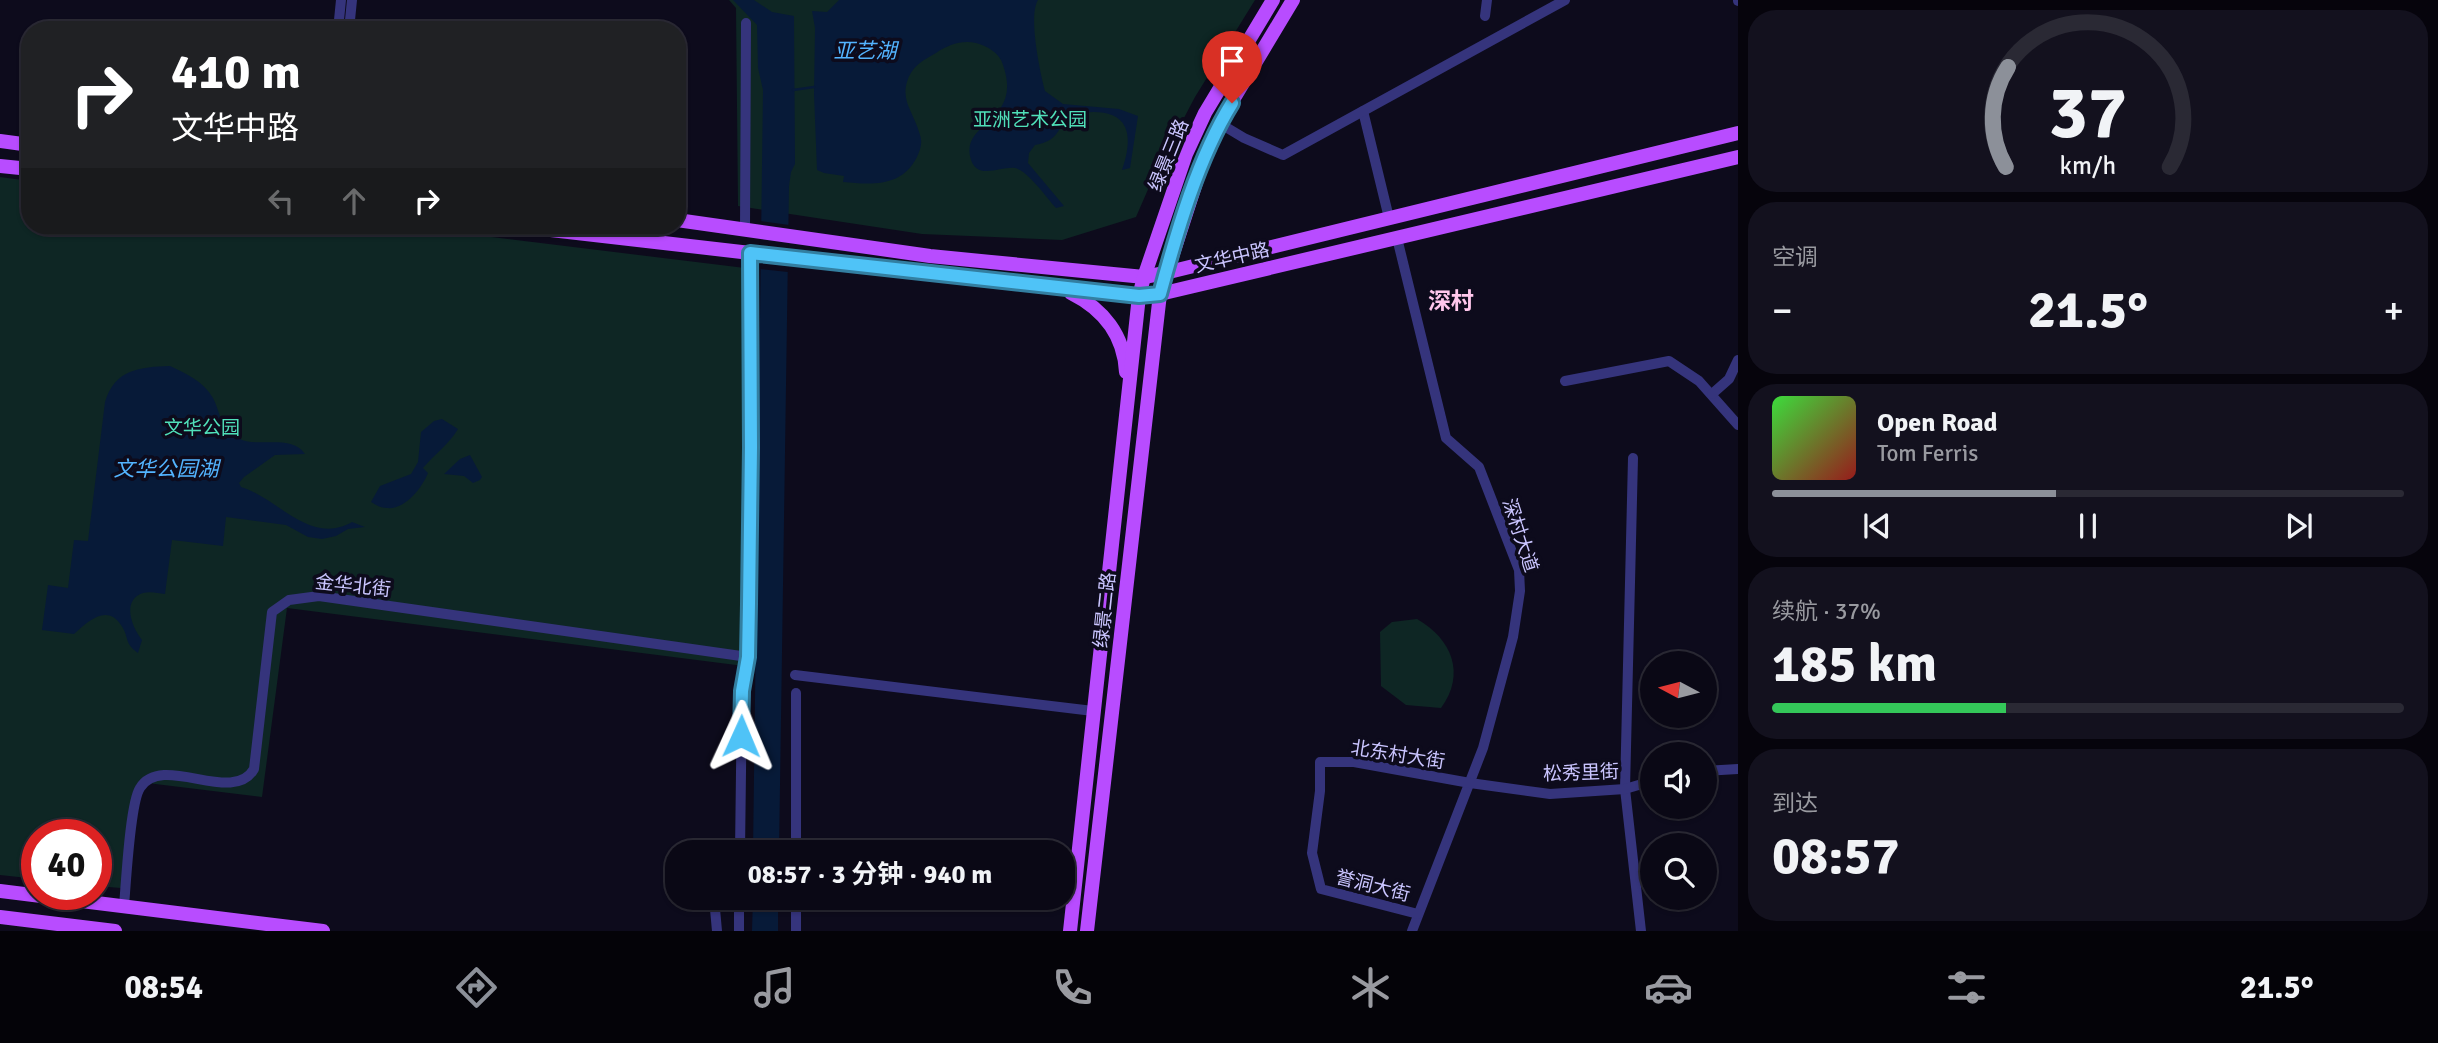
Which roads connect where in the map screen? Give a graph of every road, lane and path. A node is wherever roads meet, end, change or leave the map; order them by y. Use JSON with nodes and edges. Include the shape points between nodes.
{"nodes":[{"id":1,"x":341,"y":0,"type":"edge"},
{"id":2,"x":352,"y":0,"type":"edge"},
{"id":3,"x":1273,"y":0,"type":"edge"},
{"id":4,"x":1293,"y":0,"type":"edge"},
{"id":5,"x":1487,"y":0,"type":"edge"},
{"id":6,"x":1565,"y":0,"type":"edge"},
{"id":7,"x":1485,"y":16,"type":"dead end"},
{"id":8,"x":339,"y":21,"type":"edge"},
{"id":9,"x":350,"y":21,"type":"edge"},
{"id":10,"x":746,"y":23,"type":"dead end"},
{"id":11,"x":1363,"y":111,"type":"junction"},
{"id":12,"x":1219,"y":123,"type":"junction"},
{"id":13,"x":1738,"y":133,"type":"edge"},
{"id":14,"x":0,"y":141,"type":"edge"},
{"id":15,"x":21,"y":144,"type":"edge"},
{"id":16,"x":1738,"y":157,"type":"edge"},
{"id":17,"x":0,"y":166,"type":"edge"},
{"id":18,"x":21,"y":168,"type":"edge"},
{"id":19,"x":1389,"y":218,"type":"junction"},
{"id":20,"x":686,"y":221,"type":"edge"},
{"id":21,"x":752,"y":229,"type":"junction"},
{"id":22,"x":596,"y":235,"type":"edge"},
{"id":23,"x":1397,"y":238,"type":"junction"},
{"id":24,"x":755,"y":253,"type":"junction"},
{"id":25,"x":1165,"y":273,"type":"junction"},
{"id":26,"x":1144,"y":277,"type":"junction"},
{"id":27,"x":1060,"y":288,"type":"junction"},
{"id":28,"x":1160,"y":294,"type":"junction"},
{"id":29,"x":1139,"y":296,"type":"junction"},
{"id":30,"x":1738,"y":360,"type":"edge"},
{"id":31,"x":1565,"y":381,"type":"dead end"},
{"id":32,"x":1712,"y":394,"type":"junction"},
{"id":33,"x":1128,"y":401,"type":"junction"},
{"id":34,"x":1738,"y":425,"type":"edge"},
{"id":35,"x":1633,"y":458,"type":"dead end"},
{"id":36,"x":748,"y":657,"type":"junction"},
{"id":37,"x":796,"y":675,"type":"dead end"},
{"id":38,"x":796,"y":693,"type":"dead end"},
{"id":39,"x":1093,"y":711,"type":"junction"},
{"id":40,"x":1320,"y":762,"type":"joint"},
{"id":41,"x":1738,"y":769,"type":"edge"},
{"id":42,"x":1717,"y":770,"type":"edge"},
{"id":43,"x":1470,"y":783,"type":"junction"},
{"id":44,"x":1640,"y":785,"type":"edge"},
{"id":45,"x":1625,"y":789,"type":"junction"},
{"id":46,"x":740,"y":840,"type":"edge"},
{"id":47,"x":796,"y":840,"type":"edge"},
{"id":48,"x":0,"y":891,"type":"edge"},
{"id":49,"x":124,"y":906,"type":"junction"},
{"id":50,"x":715,"y":910,"type":"edge"},
{"id":51,"x":739,"y":910,"type":"edge"},
{"id":52,"x":796,"y":910,"type":"edge"},
{"id":53,"x":1418,"y":914,"type":"junction"},
{"id":54,"x":0,"y":917,"type":"edge"},
{"id":55,"x":115,"y":931,"type":"edge"},
{"id":56,"x":323,"y":931,"type":"edge"},
{"id":57,"x":717,"y":931,"type":"edge"},
{"id":58,"x":739,"y":931,"type":"edge"},
{"id":59,"x":796,"y":931,"type":"edge"},
{"id":60,"x":1069,"y":931,"type":"edge"},
{"id":61,"x":1087,"y":931,"type":"edge"},
{"id":62,"x":1412,"y":931,"type":"edge"},
{"id":63,"x":1641,"y":931,"type":"edge"}],
"edges":[{"from":1,"to":8,"type":"street"},
{"from":2,"to":9,"type":"street"},
{"from":3,"to":26,"type":"main road","name":"绿景三路","via":[[1205,113],[1186,154]]},
{"from":4,"to":12,"type":"main road","name":"绿景三路"},
{"from":5,"to":7,"type":"street"},
{"from":6,"to":11,"type":"street"},
{"from":10,"to":21,"type":"street"},
{"from":11,"to":12,"type":"street","via":[[1283,155]]},
{"from":11,"to":19,"type":"street"},
{"from":12,"to":25,"type":"main road","name":"绿景三路"},
{"from":13,"to":19,"type":"main road","name":"文华中路"},
{"from":14,"to":15,"type":"main road"},
{"from":16,"to":23,"type":"main road","name":"文华中路"},
{"from":17,"to":18,"type":"main road"},
{"from":19,"to":25,"type":"main road","name":"文华中路"},
{"from":20,"to":21,"type":"main road","name":"文华中路"},
{"from":21,"to":26,"type":"main road","name":"文华中路","via":[[930,256]]},
{"from":22,"to":24,"type":"main road","name":"文华中路"},
{"from":23,"to":28,"type":"main road","name":"文华中路"},
{"from":23,"to":43,"type":"street","name":"深村大道","via":[[1446,438],[1479,467],[1519,570],[1513,637]]},
{"from":24,"to":27,"type":"main road","name":"文华中路","bridge":true},
{"from":24,"to":36,"type":"street"},
{"from":25,"to":26,"type":"main road","name":"文华中路"},
{"from":25,"to":28,"type":"main road","name":"绿景三路"},
{"from":26,"to":29,"type":"main road","name":"绿景三路"},
{"from":27,"to":29,"type":"main road","name":"文华中路"},
{"from":27,"to":33,"type":"main road","via":[[1104,316],[1118,338],[1126,366]]},
{"from":28,"to":29,"type":"main road","name":"文华中路"},
{"from":28,"to":61,"type":"main road","name":"绿景二路"},
{"from":29,"to":33,"type":"main road","name":"绿景二路"},
{"from":30,"to":32,"type":"street","via":[[1728,379]]},
{"from":31,"to":32,"type":"street","via":[[1669,361]]},
{"from":32,"to":34,"type":"street"},
{"from":33,"to":39,"type":"main road","name":"绿景二路"},
{"from":35,"to":45,"type":"street"},
{"from":36,"to":46,"type":"street","via":[[742,691]]},
{"from":36,"to":49,"type":"street","name":"金华北街","via":[[318,596],[289,600],[272,612],[251,775],[237,782],[169,776],[146,781],[136,797]]},
{"from":37,"to":39,"type":"street"},
{"from":38,"to":47,"type":"street"},
{"from":39,"to":60,"type":"main road","name":"绿景二路"},
{"from":40,"to":43,"type":"street","name":"北东村大街","via":[[1354,762]]},
{"from":40,"to":53,"type":"street","name":"誉洞大街","via":[[1312,853],[1321,889]]},
{"from":41,"to":42,"type":"street"},
{"from":43,"to":45,"type":"street","name":"松秀里街","via":[[1550,794]]},
{"from":43,"to":53,"type":"street","name":"深村大道"},
{"from":44,"to":45,"type":"street","name":"松秀里街"},
{"from":45,"to":63,"type":"street"},
{"from":48,"to":49,"type":"main road"},
{"from":49,"to":56,"type":"main road"},
{"from":50,"to":57,"type":"street"},
{"from":51,"to":58,"type":"street"},
{"from":52,"to":59,"type":"street"},
{"from":53,"to":62,"type":"street","name":"深村大道"},
{"from":54,"to":55,"type":"main road"}]}
